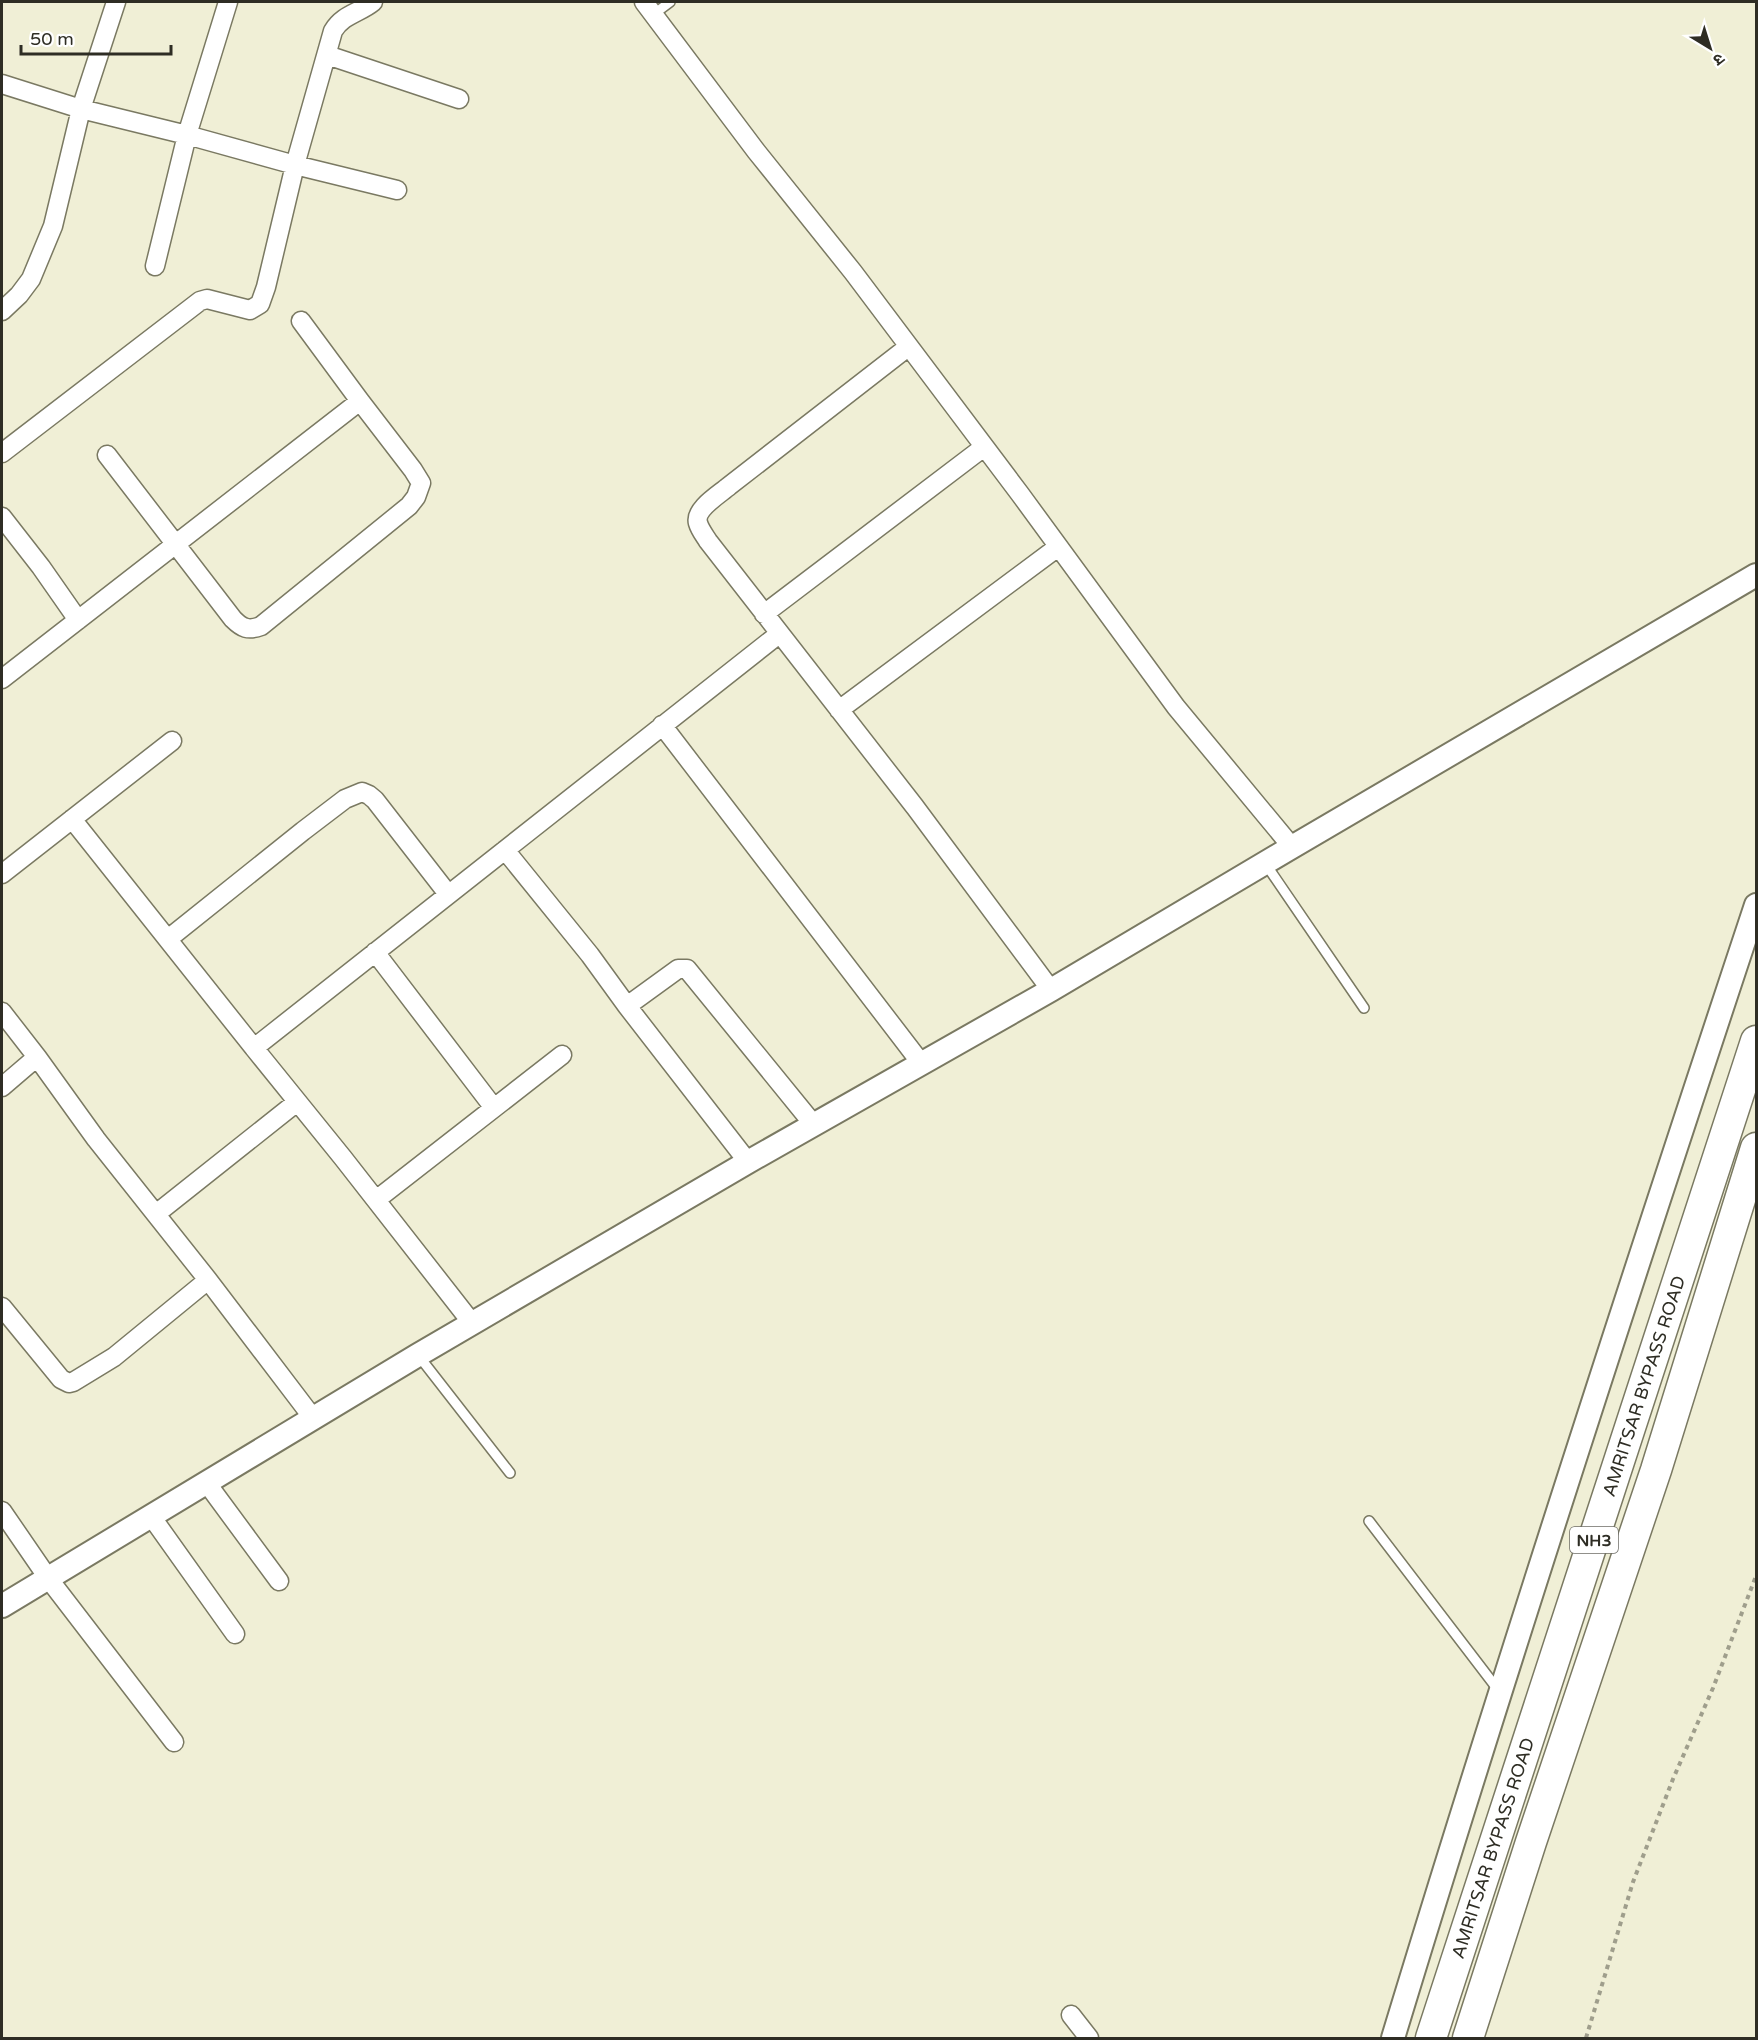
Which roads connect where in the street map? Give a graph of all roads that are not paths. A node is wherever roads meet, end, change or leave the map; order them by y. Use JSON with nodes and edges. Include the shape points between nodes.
{"nodes":[{"id":1,"x":116,"y":2,"type":"edge"},
{"id":2,"x":228,"y":2,"type":"edge"},
{"id":3,"x":373,"y":2,"type":"edge"},
{"id":4,"x":670,"y":2,"type":"edge"},
{"id":5,"x":649,"y":8,"type":"edge"},
{"id":6,"x":327,"y":54,"type":"junction"},
{"id":7,"x":2,"y":84,"type":"edge"},
{"id":8,"x":459,"y":99,"type":"dead end"},
{"id":9,"x":81,"y":108,"type":"junction"},
{"id":10,"x":187,"y":135,"type":"junction"},
{"id":11,"x":296,"y":165,"type":"junction"},
{"id":12,"x":397,"y":190,"type":"dead end"},
{"id":13,"x":155,"y":266,"type":"dead end"},
{"id":14,"x":2,"y":310,"type":"edge"},
{"id":15,"x":301,"y":321,"type":"dead end"},
{"id":16,"x":908,"y":347,"type":"junction"},
{"id":17,"x":360,"y":401,"type":"junction"},
{"id":18,"x":984,"y":447,"type":"junction"},
{"id":19,"x":2,"y":453,"type":"edge"},
{"id":20,"x":107,"y":455,"type":"dead end"},
{"id":21,"x":4,"y":525,"type":"edge"},
{"id":22,"x":176,"y":544,"type":"junction"},
{"id":23,"x":1058,"y":547,"type":"junction"},
{"id":24,"x":1756,"y":575,"type":"edge"},
{"id":25,"x":764,"y":614,"type":"junction"},
{"id":26,"x":78,"y":620,"type":"junction"},
{"id":27,"x":779,"y":634,"type":"junction"},
{"id":28,"x":2,"y":679,"type":"edge"},
{"id":29,"x":839,"y":710,"type":"junction"},
{"id":30,"x":662,"y":725,"type":"junction"},
{"id":31,"x":172,"y":741,"type":"dead end"},
{"id":32,"x":72,"y":819,"type":"junction"},
{"id":33,"x":1292,"y":847,"type":"junction"},
{"id":34,"x":505,"y":850,"type":"junction"},
{"id":35,"x":1265,"y":863,"type":"junction"},
{"id":36,"x":2,"y":874,"type":"edge"},
{"id":37,"x":448,"y":894,"type":"junction"},
{"id":38,"x":1756,"y":905,"type":"edge"},
{"id":39,"x":168,"y":939,"type":"junction"},
{"id":40,"x":375,"y":952,"type":"junction"},
{"id":41,"x":1051,"y":990,"type":"junction"},
{"id":42,"x":627,"y":1006,"type":"junction"},
{"id":43,"x":1364,"y":1008,"type":"dead end"},
{"id":44,"x":2,"y":1012,"type":"edge"},
{"id":45,"x":1756,"y":1041,"type":"edge"},
{"id":46,"x":254,"y":1048,"type":"junction"},
{"id":47,"x":562,"y":1055,"type":"dead end"},
{"id":48,"x":37,"y":1057,"type":"junction"},
{"id":49,"x":921,"y":1063,"type":"junction"},
{"id":50,"x":2,"y":1087,"type":"edge"},
{"id":51,"x":297,"y":1102,"type":"junction"},
{"id":52,"x":494,"y":1108,"type":"junction"},
{"id":53,"x":814,"y":1125,"type":"junction"},
{"id":54,"x":1756,"y":1148,"type":"edge"},
{"id":55,"x":748,"y":1162,"type":"junction"},
{"id":56,"x":376,"y":1200,"type":"junction"},
{"id":57,"x":156,"y":1214,"type":"junction"},
{"id":58,"x":208,"y":1280,"type":"junction"},
{"id":59,"x":2,"y":1307,"type":"edge"},
{"id":60,"x":472,"y":1323,"type":"junction"},
{"id":61,"x":418,"y":1355,"type":"junction"},
{"id":62,"x":313,"y":1418,"type":"junction"},
{"id":63,"x":510,"y":1473,"type":"dead end"},
{"id":64,"x":206,"y":1482,"type":"junction"},
{"id":65,"x":2,"y":1511,"type":"edge"},
{"id":66,"x":151,"y":1516,"type":"junction"},
{"id":67,"x":1369,"y":1521,"type":"dead end"},
{"id":68,"x":48,"y":1578,"type":"junction"},
{"id":69,"x":279,"y":1581,"type":"dead end"},
{"id":70,"x":2,"y":1606,"type":"edge"},
{"id":71,"x":235,"y":1634,"type":"dead end"},
{"id":72,"x":1500,"y":1692,"type":"junction"},
{"id":73,"x":174,"y":1742,"type":"dead end"},
{"id":74,"x":1071,"y":2014,"type":"dead end"},
{"id":75,"x":1089,"y":2038,"type":"edge"},
{"id":76,"x":1394,"y":2038,"type":"edge"},
{"id":77,"x":1431,"y":2038,"type":"edge"},
{"id":78,"x":1467,"y":2038,"type":"edge"}],
"edges":[{"from":1,"to":9,"type":"street"},
{"from":2,"to":10,"type":"street"},
{"from":3,"to":6,"type":"street","via":[[338,23]]},
{"from":4,"to":5,"type":"lane"},
{"from":5,"to":16,"type":"street"},
{"from":6,"to":8,"type":"street"},
{"from":6,"to":11,"type":"street"},
{"from":7,"to":9,"type":"street"},
{"from":9,"to":10,"type":"street"},
{"from":9,"to":14,"type":"street","via":[[53,226],[31,279]]},
{"from":10,"to":11,"type":"street"},
{"from":10,"to":13,"type":"street"},
{"from":11,"to":12,"type":"street"},
{"from":11,"to":19,"type":"street","via":[[260,304],[250,310],[207,299],[200,301]]},
{"from":15,"to":17,"type":"street"},
{"from":16,"to":18,"type":"street"},
{"from":16,"to":25,"type":"street","via":[[729,486],[698,516],[708,541]]},
{"from":17,"to":22,"type":"street"},
{"from":17,"to":22,"type":"street","via":[[413,470],[421,483],[419,492],[409,506],[261,626],[242,628]]},
{"from":18,"to":23,"type":"street"},
{"from":18,"to":25,"type":"street"},
{"from":20,"to":22,"type":"street"},
{"from":21,"to":26,"type":"street","via":[[41,567]]},
{"from":22,"to":26,"type":"street"},
{"from":23,"to":29,"type":"street"},
{"from":23,"to":33,"type":"street","via":[[1176,706]]},
{"from":24,"to":33,"type":"street"},
{"from":25,"to":27,"type":"street"},
{"from":26,"to":28,"type":"street"},
{"from":27,"to":29,"type":"street"},
{"from":27,"to":30,"type":"street"},
{"from":29,"to":41,"type":"street"},
{"from":30,"to":34,"type":"street"},
{"from":30,"to":49,"type":"street"},
{"from":31,"to":32,"type":"street"},
{"from":32,"to":36,"type":"street"},
{"from":32,"to":39,"type":"street"},
{"from":33,"to":35,"type":"street"},
{"from":34,"to":37,"type":"street"},
{"from":34,"to":42,"type":"street"},
{"from":35,"to":41,"type":"street"},
{"from":35,"to":43,"type":"lane"},
{"from":37,"to":39,"type":"street","via":[[375,800],[362,792],[303,831]]},
{"from":37,"to":40,"type":"street"},
{"from":38,"to":72,"type":"street"},
{"from":39,"to":46,"type":"street"},
{"from":40,"to":46,"type":"street"},
{"from":40,"to":52,"type":"street"},
{"from":41,"to":49,"type":"street"},
{"from":42,"to":53,"type":"street","via":[[678,969],[687,969]]},
{"from":42,"to":55,"type":"street"},
{"from":44,"to":48,"type":"street"},
{"from":45,"to":77,"type":"highway","name":"AMRITSAR BYPASS ROAD","number":"NH3"},
{"from":46,"to":51,"type":"street"},
{"from":47,"to":52,"type":"street"},
{"from":48,"to":50,"type":"street"},
{"from":48,"to":57,"type":"street"},
{"from":49,"to":53,"type":"street"},
{"from":51,"to":56,"type":"street"},
{"from":51,"to":57,"type":"street"},
{"from":52,"to":56,"type":"street"},
{"from":53,"to":55,"type":"street"},
{"from":54,"to":78,"type":"highway","name":"AMRITSAR BYPASS ROAD","number":"NH3","via":[[1656,1470]]},
{"from":55,"to":60,"type":"street"},
{"from":56,"to":60,"type":"street"},
{"from":57,"to":58,"type":"street"},
{"from":58,"to":59,"type":"street","via":[[114,1357],[69,1383]]},
{"from":58,"to":62,"type":"street"},
{"from":60,"to":61,"type":"street"},
{"from":61,"to":62,"type":"street"},
{"from":61,"to":63,"type":"lane"},
{"from":62,"to":64,"type":"street"},
{"from":64,"to":66,"type":"street"},
{"from":64,"to":69,"type":"street"},
{"from":65,"to":68,"type":"street"},
{"from":66,"to":68,"type":"street"},
{"from":66,"to":71,"type":"street"},
{"from":67,"to":72,"type":"lane"},
{"from":68,"to":70,"type":"street"},
{"from":68,"to":73,"type":"street"},
{"from":72,"to":76,"type":"street"},
{"from":74,"to":75,"type":"street"}]}
